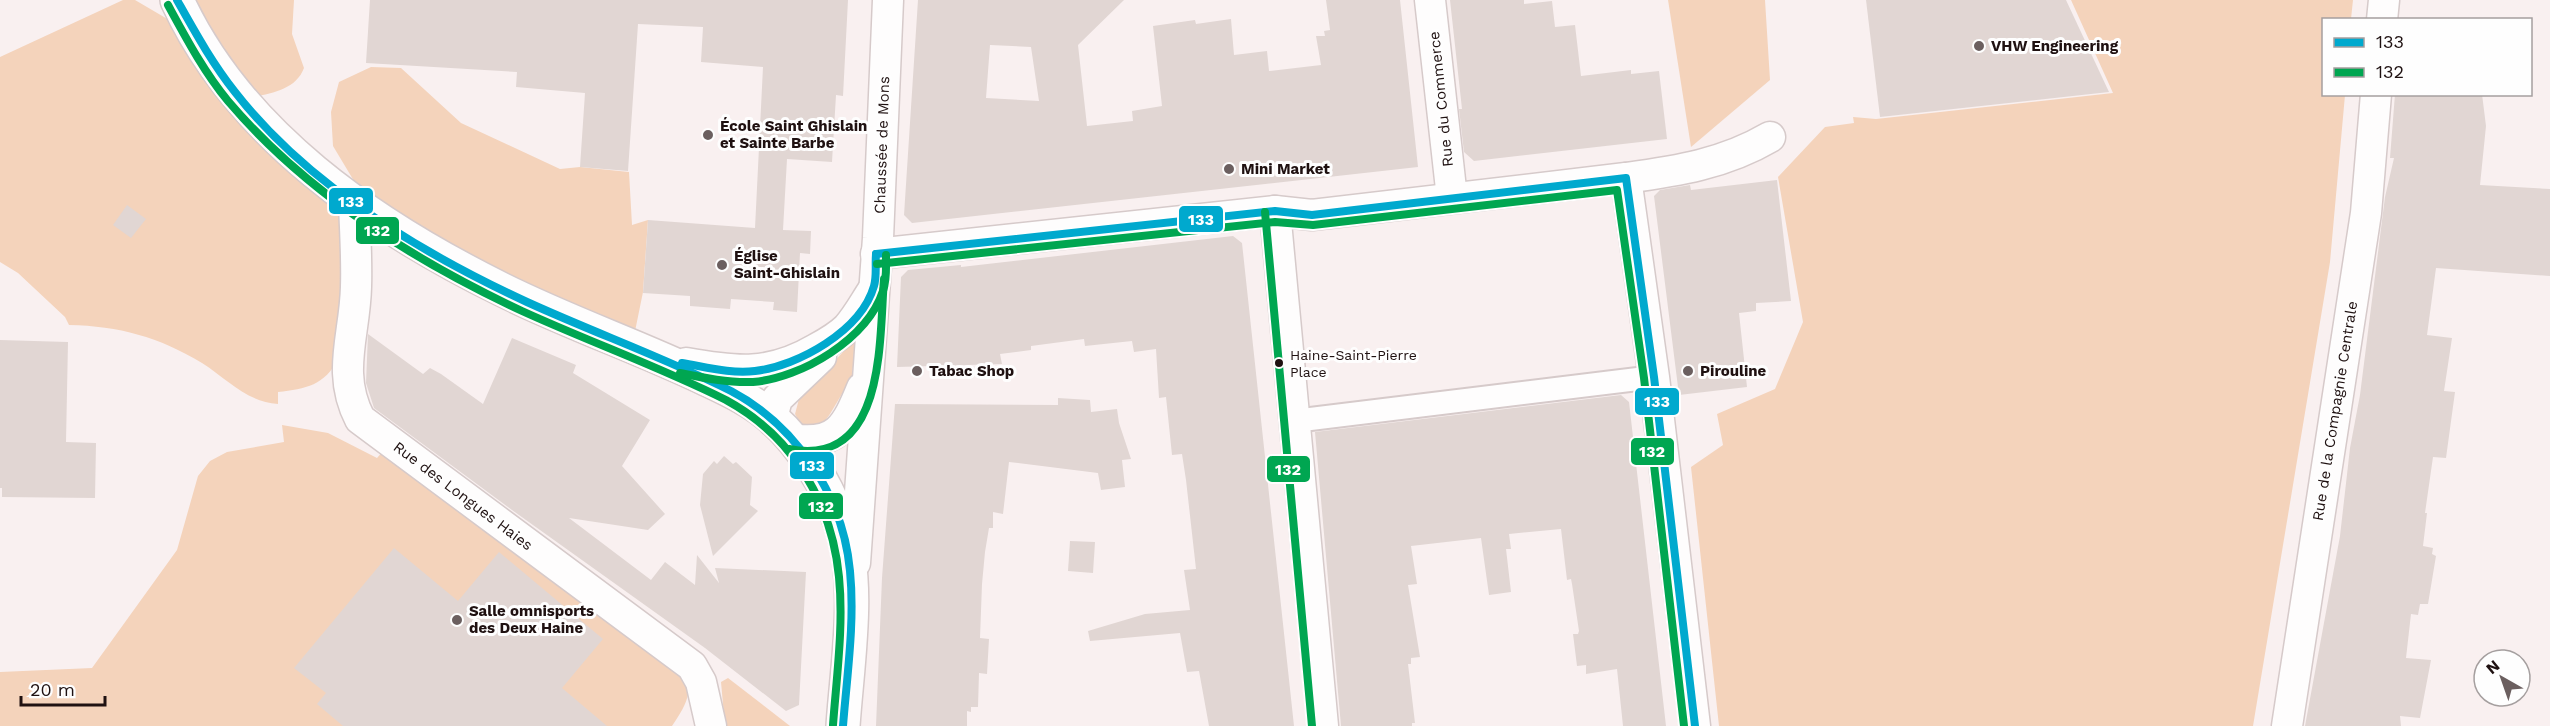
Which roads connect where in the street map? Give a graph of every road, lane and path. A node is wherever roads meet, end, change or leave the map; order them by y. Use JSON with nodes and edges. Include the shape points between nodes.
{"nodes":[{"id":1,"x":177,"y":0,"type":"edge"},
{"id":2,"x":888,"y":0,"type":"edge"},
{"id":3,"x":1430,"y":0,"type":"edge"},
{"id":4,"x":2384,"y":0,"type":"edge"},
{"id":5,"x":2382,"y":18,"type":"edge"},
{"id":6,"x":2376,"y":96,"type":"edge"},
{"id":7,"x":1770,"y":138,"type":"dead end"},
{"id":8,"x":1626,"y":178,"type":"junction"},
{"id":9,"x":1452,"y":198,"type":"junction"},
{"id":10,"x":354,"y":203,"type":"junction"},
{"id":11,"x":1275,"y":211,"type":"junction"},
{"id":12,"x":876,"y":254,"type":"junction"},
{"id":13,"x":873,"y":290,"type":"junction"},
{"id":14,"x":847,"y":327,"type":"junction"},
{"id":15,"x":664,"y":360,"type":"junction"},
{"id":16,"x":867,"y":374,"type":"junction"},
{"id":17,"x":1654,"y":377,"type":"junction"},
{"id":18,"x":1294,"y":421,"type":"junction"},
{"id":19,"x":782,"y":428,"type":"junction"},
{"id":20,"x":852,"y":610,"type":"junction"},
{"id":21,"x":711,"y":726,"type":"edge"},
{"id":22,"x":843,"y":726,"type":"edge"},
{"id":23,"x":1323,"y":726,"type":"edge"},
{"id":24,"x":1695,"y":726,"type":"edge"},
{"id":25,"x":2287,"y":726,"type":"edge"}],
"edges":[{"from":1,"to":10,"type":"main road","name":"Chaussée de Mons","via":[[193,35],[256,115],[295,155]]},
{"from":2,"to":12,"type":"street","name":"Chaussée de Mons"},
{"from":3,"to":9,"type":"street","name":"Rue du Commerce"},
{"from":4,"to":5,"type":"street"},
{"from":6,"to":25,"type":"street","name":"Rue de la Compagnie Centrale","via":[[2366,213]]},
{"from":7,"to":8,"type":"street","via":[[1694,169]]},
{"from":8,"to":9,"type":"street"},
{"from":8,"to":17,"type":"street"},
{"from":9,"to":11,"type":"street","via":[[1312,215]]},
{"from":10,"to":15,"type":"main road","name":"Chaussée de Mons","via":[[503,290]]},
{"from":10,"to":21,"type":"street","name":"Rue des Longues Haies","via":[[356,288],[348,379],[350,401],[360,419],[692,666],[701,682]]},
{"from":11,"to":12,"type":"street"},
{"from":11,"to":18,"type":"street"},
{"from":12,"to":13,"type":"street","name":"Chaussée de Mons"},
{"from":13,"to":14,"type":"street","name":"Chaussée de Mons"},
{"from":13,"to":16,"type":"street","name":"Chaussée de Mons"},
{"from":14,"to":15,"type":"street","name":"Chaussée de Mons","via":[[813,351],[777,368],[731,371]]},
{"from":14,"to":19,"type":"street","name":"Chaussée de Mons","via":[[777,399]]},
{"from":15,"to":19,"type":"main road","name":"Chaussée de Mons","via":[[736,394]]},
{"from":16,"to":19,"type":"street","via":[[851,415],[825,440],[808,442]]},
{"from":16,"to":20,"type":"street","name":"Chaussée de Mons"},
{"from":17,"to":18,"type":"street"},
{"from":17,"to":24,"type":"street"},
{"from":18,"to":23,"type":"street"},
{"from":19,"to":20,"type":"main road","name":"Chaussée de Mons","via":[[822,480],[841,524]]},
{"from":20,"to":22,"type":"main road","name":"Chaussée de Mons"}]}
